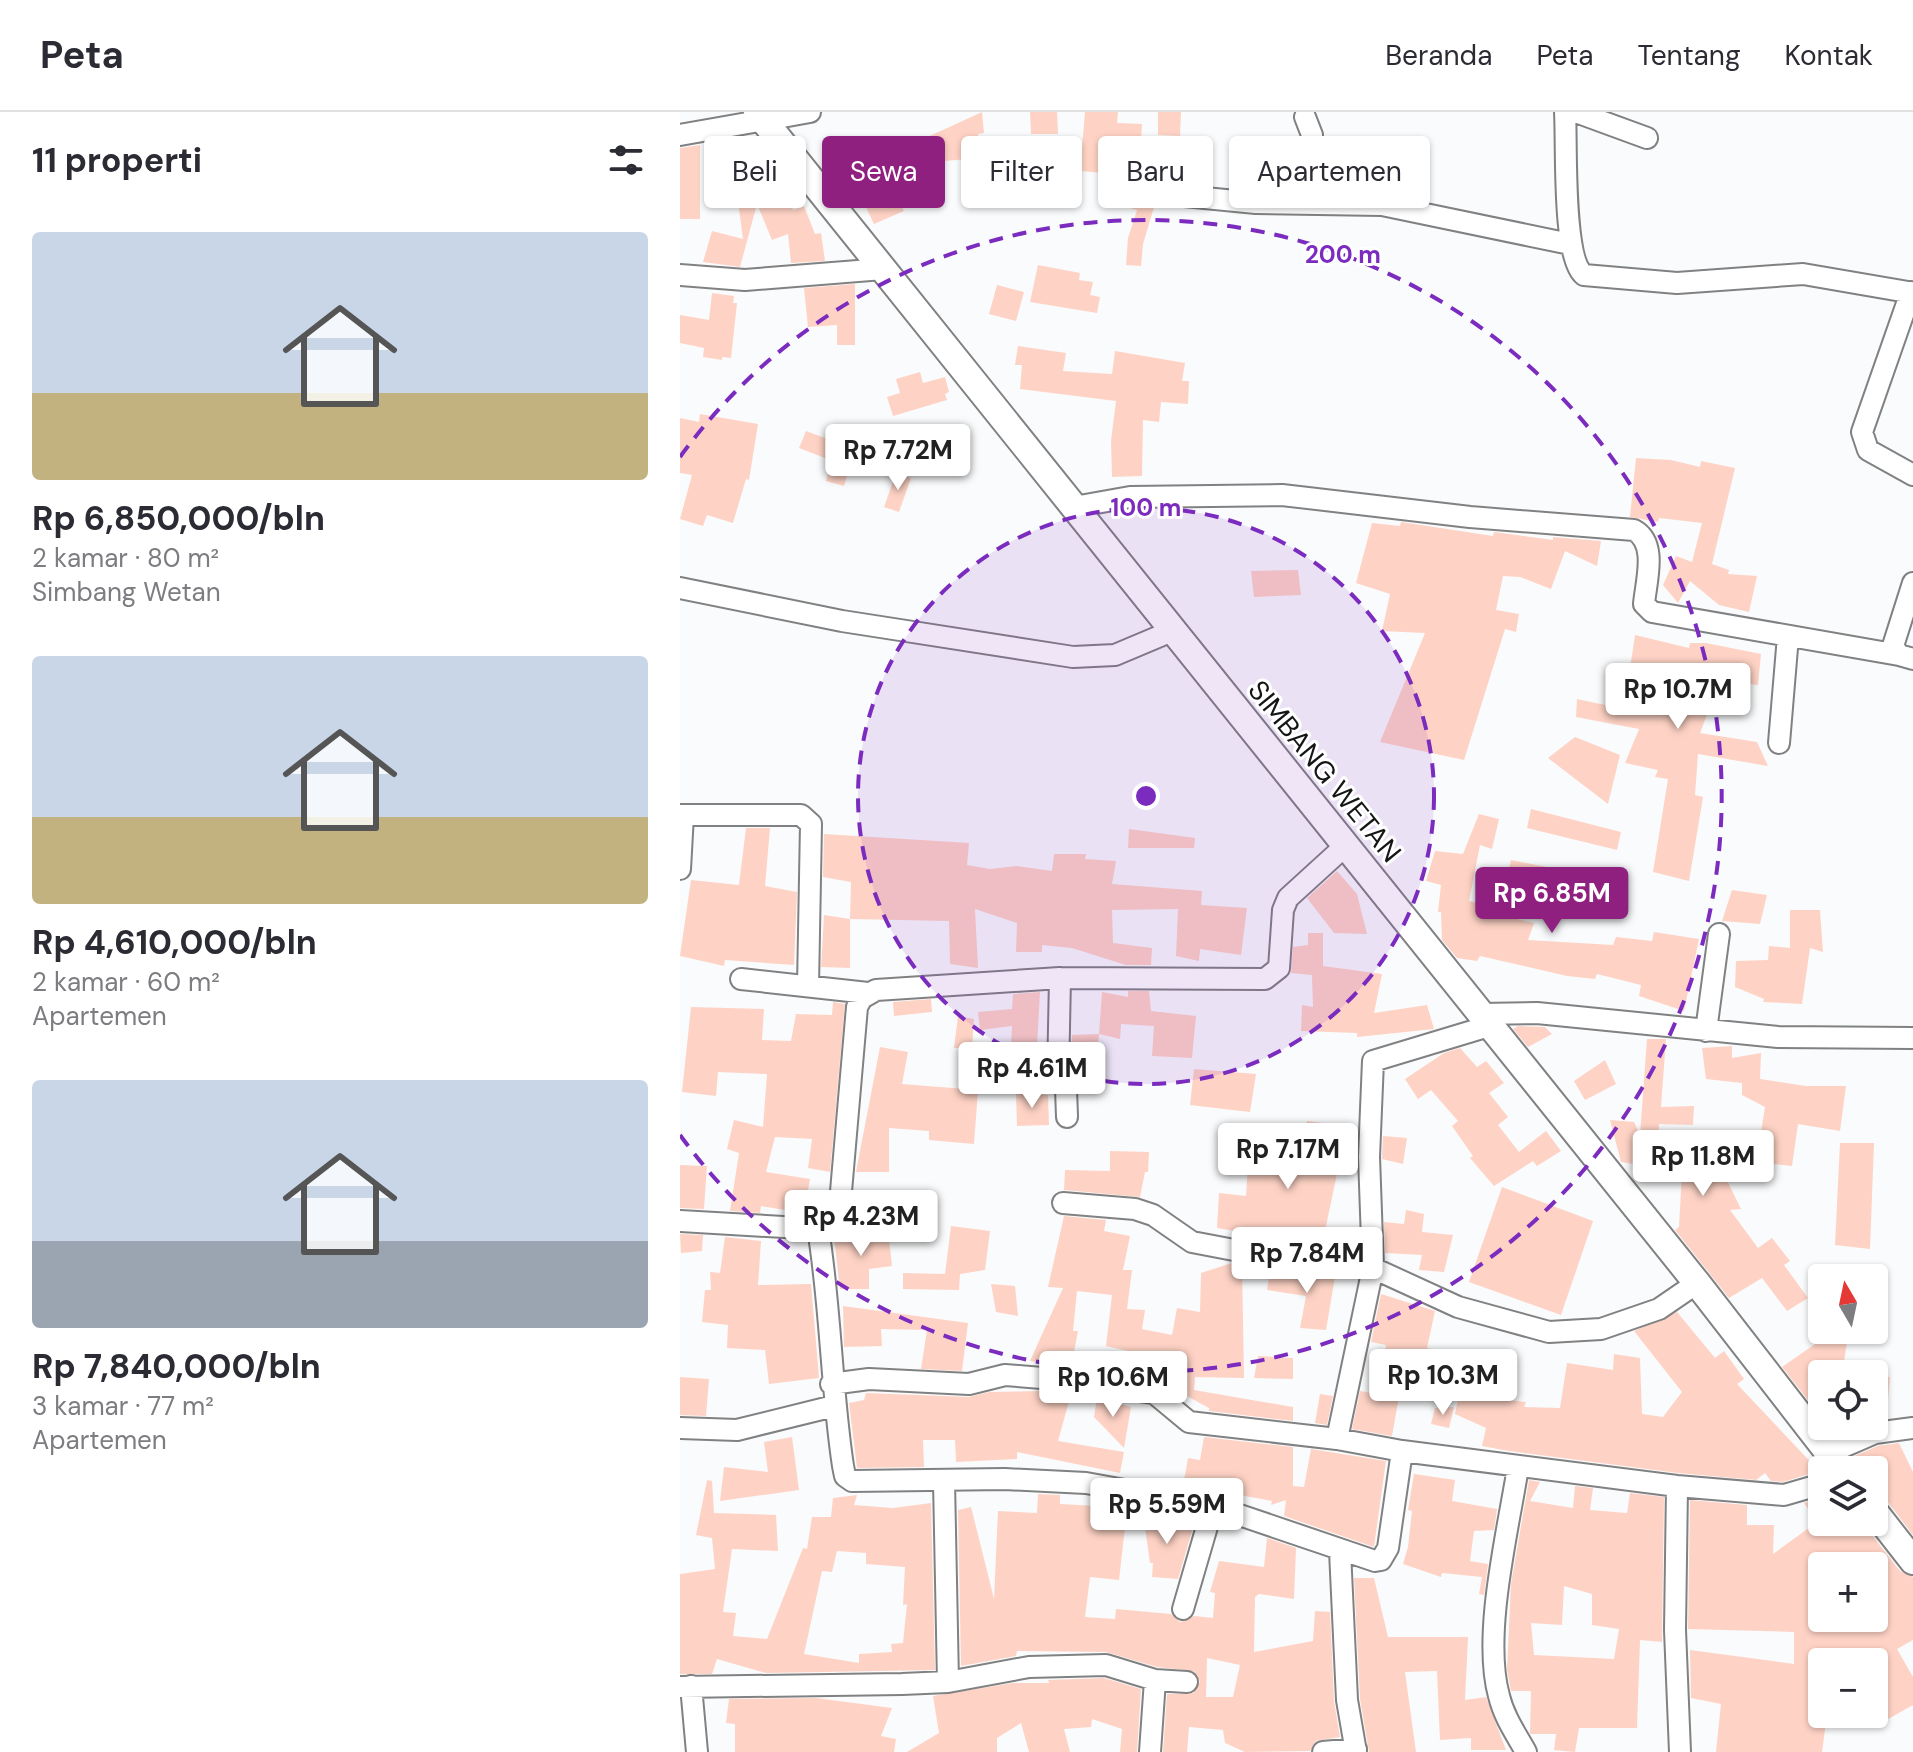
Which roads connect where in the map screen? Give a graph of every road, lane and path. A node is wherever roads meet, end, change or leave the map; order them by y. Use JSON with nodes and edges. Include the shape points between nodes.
{"nodes":[{"id":1,"x":810,"y":112,"type":"edge"},
{"id":2,"x":1565,"y":112,"type":"edge"},
{"id":3,"x":1576,"y":112,"type":"edge"},
{"id":4,"x":760,"y":116,"type":"edge"},
{"id":5,"x":1305,"y":117,"type":"dead end"},
{"id":6,"x":1635,"y":127,"type":"edge"},
{"id":7,"x":680,"y":135,"type":"edge"},
{"id":8,"x":1312,"y":136,"type":"edge"},
{"id":9,"x":1396,"y":208,"type":"edge"},
{"id":10,"x":1570,"y":244,"type":"junction"},
{"id":11,"x":883,"y":269,"type":"junction"},
{"id":12,"x":680,"y":275,"type":"edge"},
{"id":13,"x":1912,"y":292,"type":"edge"},
{"id":14,"x":1913,"y":475,"type":"edge"},
{"id":15,"x":1074,"y":507,"type":"junction"},
{"id":16,"x":1913,"y":583,"type":"edge"},
{"id":17,"x":680,"y":588,"type":"edge"},
{"id":18,"x":1172,"y":631,"type":"junction"},
{"id":19,"x":1788,"y":636,"type":"junction"},
{"id":20,"x":1906,"y":657,"type":"edge"},
{"id":21,"x":1779,"y":743,"type":"dead end"},
{"id":22,"x":682,"y":815,"type":"edge"},
{"id":23,"x":1344,"y":847,"type":"junction"},
{"id":24,"x":680,"y":869,"type":"edge"},
{"id":25,"x":1719,"y":934,"type":"dead end"},
{"id":26,"x":1060,"y":978,"type":"junction"},
{"id":27,"x":741,"y":979,"type":"dead end"},
{"id":28,"x":808,"y":986,"type":"junction"},
{"id":29,"x":868,"y":993,"type":"junction"},
{"id":30,"x":1485,"y":1020,"type":"junction"},
{"id":31,"x":1706,"y":1031,"type":"junction"},
{"id":32,"x":1913,"y":1038,"type":"edge"},
{"id":33,"x":1067,"y":1117,"type":"dead end"},
{"id":34,"x":1063,"y":1203,"type":"dead end"},
{"id":35,"x":680,"y":1221,"type":"edge"},
{"id":36,"x":818,"y":1229,"type":"junction"},
{"id":37,"x":1373,"y":1268,"type":"junction"},
{"id":38,"x":1697,"y":1283,"type":"junction"},
{"id":39,"x":831,"y":1384,"type":"junction"},
{"id":40,"x":834,"y":1406,"type":"junction"},
{"id":41,"x":680,"y":1428,"type":"edge"},
{"id":42,"x":1913,"y":1428,"type":"edge"},
{"id":43,"x":1337,"y":1439,"type":"junction"},
{"id":44,"x":1402,"y":1451,"type":"junction"},
{"id":45,"x":1831,"y":1456,"type":"edge"},
{"id":46,"x":1844,"y":1456,"type":"edge"},
{"id":47,"x":1518,"y":1467,"type":"junction"},
{"id":48,"x":944,"y":1481,"type":"junction"},
{"id":49,"x":1677,"y":1486,"type":"junction"},
{"id":50,"x":1808,"y":1488,"type":"edge"},
{"id":51,"x":1213,"y":1506,"type":"junction"},
{"id":52,"x":1888,"y":1529,"type":"edge"},
{"id":53,"x":1340,"y":1551,"type":"junction"},
{"id":54,"x":1913,"y":1561,"type":"edge"},
{"id":55,"x":1183,"y":1609,"type":"dead end"},
{"id":56,"x":1155,"y":1680,"type":"junction"},
{"id":57,"x":948,"y":1682,"type":"junction"},
{"id":58,"x":1187,"y":1682,"type":"dead end"},
{"id":59,"x":686,"y":1686,"type":"edge"},
{"id":60,"x":1356,"y":1751,"type":"edge"},
{"id":61,"x":697,"y":1752,"type":"edge"},
{"id":62,"x":1150,"y":1752,"type":"edge"},
{"id":63,"x":1323,"y":1752,"type":"edge"},
{"id":64,"x":1526,"y":1752,"type":"edge"},
{"id":65,"x":1680,"y":1752,"type":"edge"}],
"edges":[{"from":1,"to":4,"type":"street"},
{"from":2,"to":10,"type":"street"},
{"from":3,"to":6,"type":"street"},
{"from":4,"to":7,"type":"street"},
{"from":4,"to":11,"type":"street","name":"SIMBANG WETAN"},
{"from":5,"to":8,"type":"street"},
{"from":9,"to":10,"type":"street"},
{"from":10,"to":13,"type":"street","via":[[1576,269],[1596,278],[1677,283],[1803,274]]},
{"from":11,"to":12,"type":"street","via":[[745,280]]},
{"from":11,"to":15,"type":"street","name":"SIMBANG WETAN"},
{"from":13,"to":14,"type":"street","via":[[1862,432],[1868,450]]},
{"from":15,"to":18,"type":"street","name":"SIMBANG WETAN"},
{"from":15,"to":19,"type":"street","via":[[1130,497],[1282,495],[1634,530],[1648,547],[1644,604],[1652,612]]},
{"from":16,"to":20,"type":"street","via":[[1893,646]]},
{"from":17,"to":18,"type":"street","via":[[842,621],[1073,657],[1115,655]]},
{"from":18,"to":23,"type":"street","name":"SIMBANG WETAN"},
{"from":19,"to":20,"type":"street"},
{"from":19,"to":21,"type":"street"},
{"from":22,"to":24,"type":"street"},
{"from":22,"to":28,"type":"street","via":[[801,815],[811,824]]},
{"from":23,"to":26,"type":"street","via":[[1288,898],[1279,968],[1265,979]]},
{"from":23,"to":30,"type":"street","name":"SIMBANG WETAN"},
{"from":25,"to":31,"type":"street"},
{"from":26,"to":29,"type":"street"},
{"from":26,"to":33,"type":"street","via":[[1058,1077],[1066,1088]]},
{"from":27,"to":28,"type":"street"},
{"from":28,"to":29,"type":"street"},
{"from":29,"to":36,"type":"street","via":[[857,1007],[850,1055],[840,1203],[828,1226]]},
{"from":30,"to":31,"type":"street","via":[[1537,1013]]},
{"from":30,"to":37,"type":"street","via":[[1373,1061]]},
{"from":30,"to":38,"type":"street","name":"SIMBANG WETAN"},
{"from":31,"to":32,"type":"street"},
{"from":34,"to":37,"type":"street","via":[[1135,1209],[1192,1242]]},
{"from":35,"to":36,"type":"street"},
{"from":36,"to":39,"type":"street","via":[[832,1343]]},
{"from":37,"to":38,"type":"street","via":[[1458,1307],[1549,1332],[1601,1329],[1659,1309]]},
{"from":37,"to":43,"type":"street"},
{"from":38,"to":45,"type":"street","name":"SIMBANG WETAN"},
{"from":39,"to":40,"type":"street"},
{"from":39,"to":43,"type":"street","via":[[869,1379],[969,1384],[1005,1375],[1054,1379],[1154,1393],[1189,1422]]},
{"from":40,"to":41,"type":"street","via":[[737,1430]]},
{"from":40,"to":48,"type":"street","via":[[845,1476],[852,1481]]},
{"from":42,"to":46,"type":"street","via":[[1875,1433]]},
{"from":43,"to":44,"type":"street"},
{"from":44,"to":47,"type":"street"},
{"from":44,"to":53,"type":"street","via":[[1386,1554],[1375,1561]]},
{"from":47,"to":49,"type":"street"},
{"from":47,"to":64,"type":"street","via":[[1496,1614],[1496,1685],[1503,1711]]},
{"from":48,"to":51,"type":"street","via":[[1086,1483]]},
{"from":48,"to":57,"type":"street"},
{"from":49,"to":50,"type":"street","via":[[1784,1495]]},
{"from":49,"to":65,"type":"street"},
{"from":51,"to":53,"type":"street"},
{"from":51,"to":55,"type":"street"},
{"from":52,"to":54,"type":"street"},
{"from":53,"to":60,"type":"street","via":[[1347,1700]]},
{"from":56,"to":57,"type":"street","via":[[1106,1665],[1029,1667]]},
{"from":56,"to":58,"type":"street"},
{"from":56,"to":62,"type":"street"},
{"from":57,"to":59,"type":"street"},
{"from":59,"to":61,"type":"street"},
{"from":60,"to":63,"type":"street"}]}
